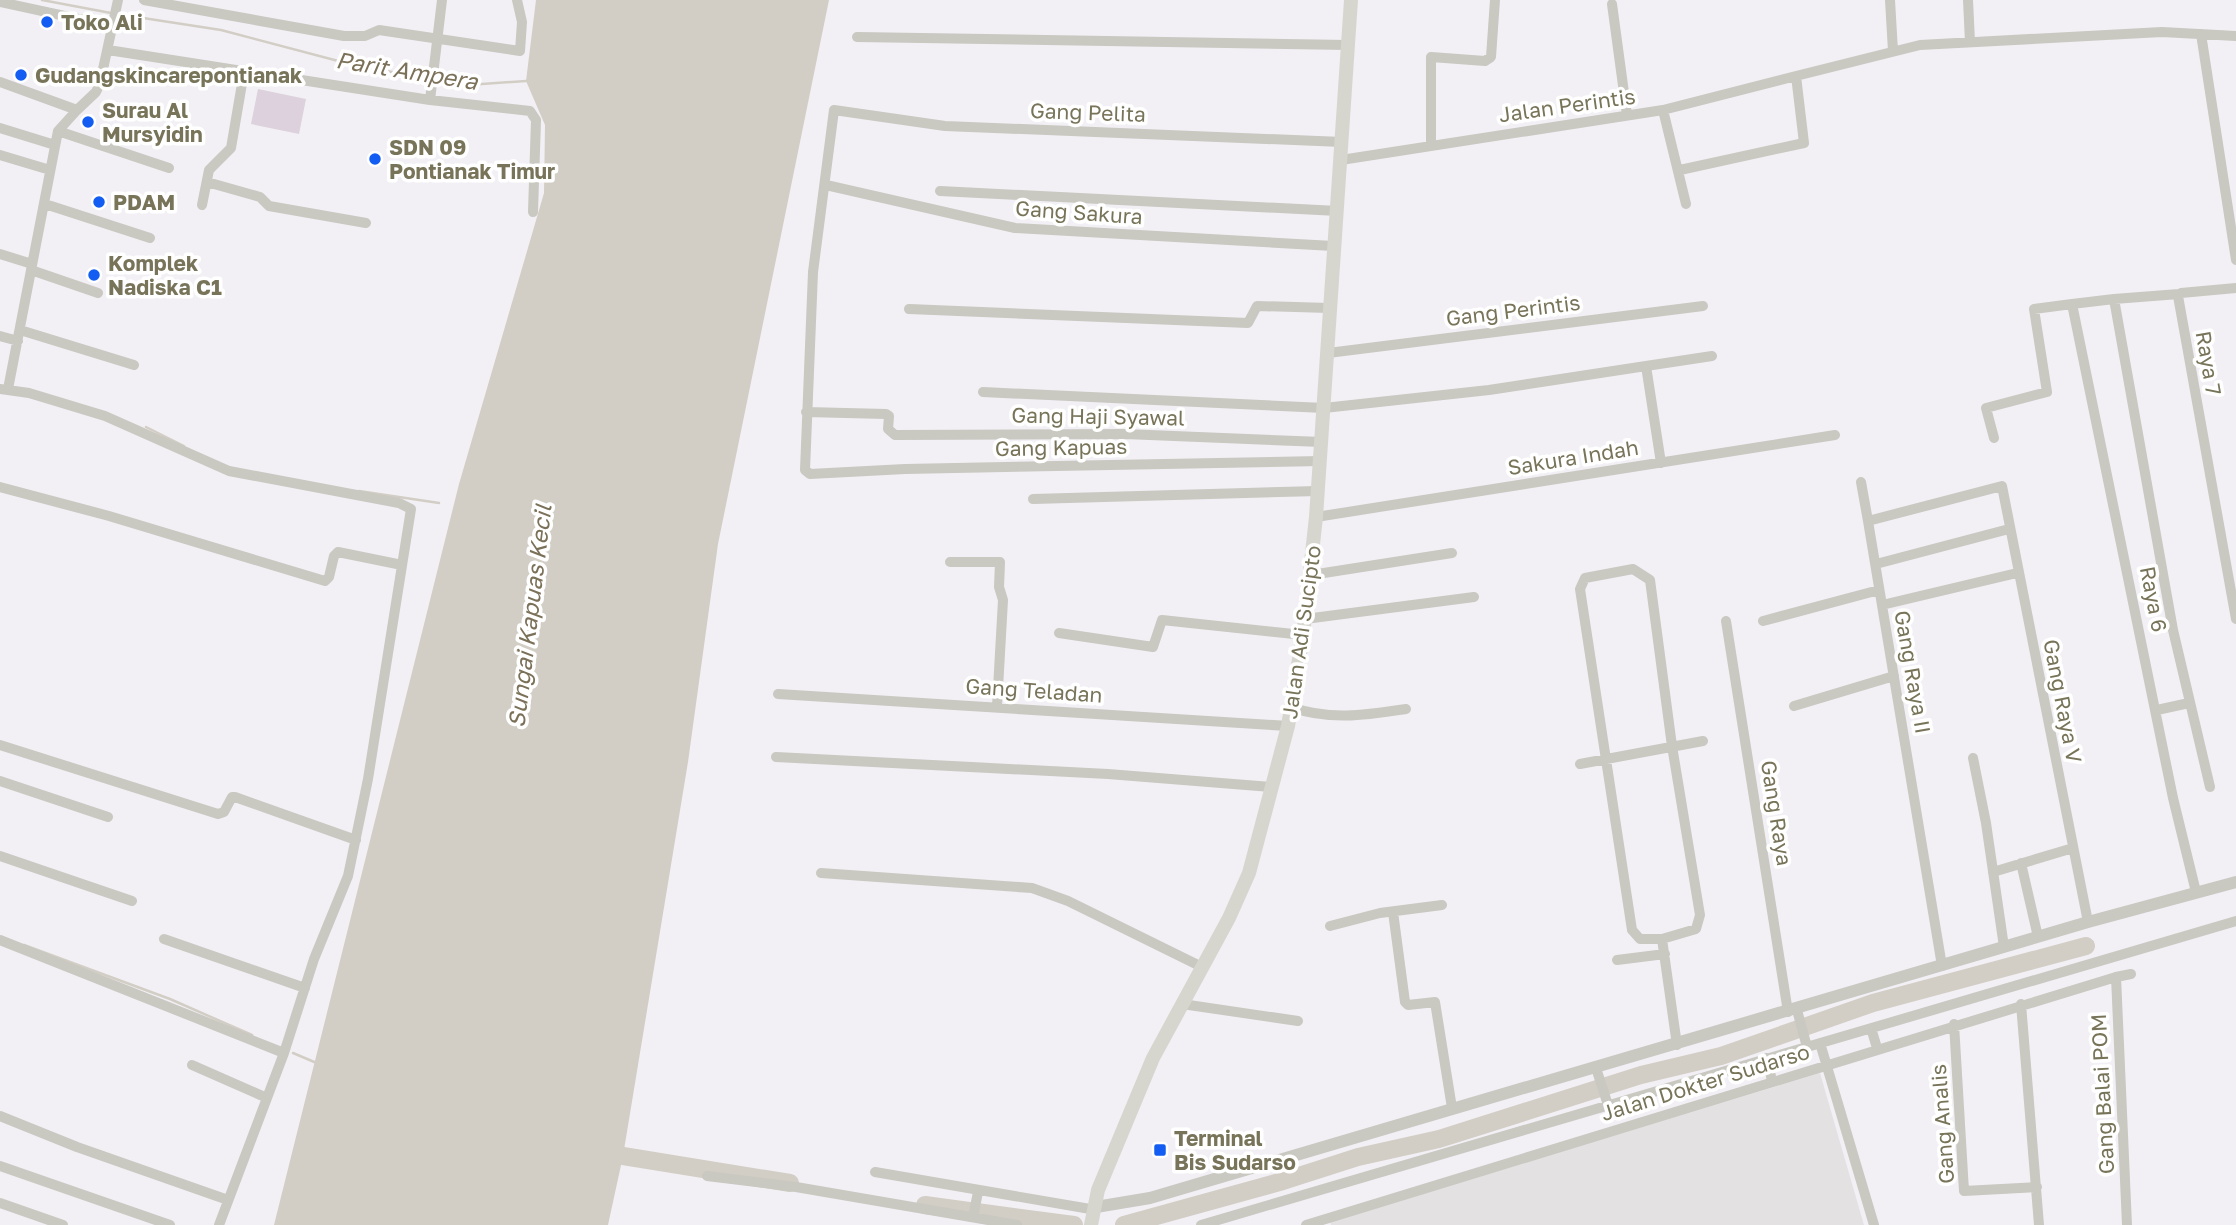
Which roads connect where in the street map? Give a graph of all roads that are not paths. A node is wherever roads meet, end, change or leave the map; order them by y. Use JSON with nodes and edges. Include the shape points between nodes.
{"nodes":[{"id":1,"x":145,"y":0,"type":"edge"},
{"id":2,"x":442,"y":0,"type":"edge"},
{"id":3,"x":517,"y":0,"type":"edge"},
{"id":4,"x":1351,"y":0,"type":"edge"},
{"id":5,"x":1496,"y":0,"type":"edge"},
{"id":6,"x":1890,"y":0,"type":"edge"},
{"id":7,"x":1968,"y":0,"type":"edge"},
{"id":8,"x":0,"y":2,"type":"edge"},
{"id":9,"x":117,"y":3,"type":"edge"},
{"id":10,"x":1612,"y":4,"type":"dead end"},
{"id":11,"x":112,"y":24,"type":"junction"},
{"id":12,"x":2201,"y":34,"type":"junction"},
{"id":13,"x":2236,"y":36,"type":"edge"},
{"id":14,"x":858,"y":37,"type":"dead end"},
{"id":15,"x":437,"y":38,"type":"junction"},
{"id":16,"x":1970,"y":42,"type":"junction"},
{"id":17,"x":1348,"y":45,"type":"junction"},
{"id":18,"x":108,"y":50,"type":"junction"},
{"id":19,"x":1893,"y":51,"type":"junction"},
{"id":20,"x":244,"y":72,"type":"junction"},
{"id":21,"x":1796,"y":76,"type":"junction"},
{"id":22,"x":0,"y":82,"type":"edge"},
{"id":23,"x":430,"y":100,"type":"junction"},
{"id":24,"x":77,"y":110,"type":"junction"},
{"id":25,"x":1663,"y":110,"type":"junction"},
{"id":26,"x":1627,"y":116,"type":"junction"},
{"id":27,"x":0,"y":128,"type":"edge"},
{"id":28,"x":58,"y":131,"type":"junction"},
{"id":29,"x":1342,"y":142,"type":"junction"},
{"id":30,"x":55,"y":145,"type":"junction"},
{"id":31,"x":1432,"y":146,"type":"junction"},
{"id":32,"x":0,"y":155,"type":"edge"},
{"id":33,"x":1341,"y":160,"type":"junction"},
{"id":34,"x":169,"y":168,"type":"dead end"},
{"id":35,"x":50,"y":170,"type":"junction"},
{"id":36,"x":1680,"y":170,"type":"junction"},
{"id":37,"x":206,"y":182,"type":"junction"},
{"id":38,"x":826,"y":185,"type":"junction"},
{"id":39,"x":940,"y":191,"type":"dead end"},
{"id":40,"x":44,"y":204,"type":"junction"},
{"id":41,"x":1686,"y":204,"type":"dead end"},
{"id":42,"x":202,"y":205,"type":"dead end"},
{"id":43,"x":1338,"y":211,"type":"junction"},
{"id":44,"x":533,"y":212,"type":"dead end"},
{"id":45,"x":366,"y":223,"type":"dead end"},
{"id":46,"x":150,"y":238,"type":"dead end"},
{"id":47,"x":1333,"y":246,"type":"junction"},
{"id":48,"x":0,"y":254,"type":"edge"},
{"id":49,"x":2236,"y":260,"type":"edge"},
{"id":50,"x":32,"y":267,"type":"junction"},
{"id":51,"x":2236,"y":288,"type":"edge"},
{"id":52,"x":98,"y":293,"type":"dead end"},
{"id":53,"x":2179,"y":294,"type":"junction"},
{"id":54,"x":2114,"y":299,"type":"junction"},
{"id":55,"x":1703,"y":306,"type":"dead end"},
{"id":56,"x":1329,"y":308,"type":"junction"},
{"id":57,"x":2074,"y":308,"type":"junction"},
{"id":58,"x":909,"y":309,"type":"dead end"},
{"id":59,"x":20,"y":330,"type":"junction"},
{"id":60,"x":0,"y":336,"type":"edge"},
{"id":61,"x":18,"y":341,"type":"junction"},
{"id":62,"x":1328,"y":353,"type":"junction"},
{"id":63,"x":1712,"y":356,"type":"dead end"},
{"id":64,"x":134,"y":365,"type":"dead end"},
{"id":65,"x":1646,"y":366,"type":"junction"},
{"id":66,"x":4,"y":389,"type":"edge"},
{"id":67,"x":983,"y":392,"type":"dead end"},
{"id":68,"x":1324,"y":408,"type":"junction"},
{"id":69,"x":806,"y":412,"type":"junction"},
{"id":70,"x":1835,"y":435,"type":"dead end"},
{"id":71,"x":1994,"y":438,"type":"dead end"},
{"id":72,"x":1322,"y":442,"type":"junction"},
{"id":73,"x":1321,"y":461,"type":"junction"},
{"id":74,"x":1661,"y":463,"type":"junction"},
{"id":75,"x":1861,"y":482,"type":"dead end"},
{"id":76,"x":0,"y":487,"type":"edge"},
{"id":77,"x":1318,"y":491,"type":"junction"},
{"id":78,"x":1033,"y":499,"type":"dead end"},
{"id":79,"x":1316,"y":517,"type":"junction"},
{"id":80,"x":1868,"y":521,"type":"junction"},
{"id":81,"x":2009,"y":529,"type":"junction"},
{"id":82,"x":1452,"y":553,"type":"dead end"},
{"id":83,"x":950,"y":562,"type":"dead end"},
{"id":84,"x":1876,"y":564,"type":"junction"},
{"id":85,"x":402,"y":565,"type":"junction"},
{"id":86,"x":2017,"y":573,"type":"junction"},
{"id":87,"x":1311,"y":575,"type":"junction"},
{"id":88,"x":1879,"y":590,"type":"junction"},
{"id":89,"x":1474,"y":597,"type":"dead end"},
{"id":90,"x":1882,"y":605,"type":"junction"},
{"id":91,"x":1305,"y":619,"type":"junction"},
{"id":92,"x":2236,"y":619,"type":"edge"},
{"id":93,"x":1726,"y":621,"type":"dead end"},
{"id":94,"x":1763,"y":621,"type":"dead end"},
{"id":95,"x":1059,"y":634,"type":"dead end"},
{"id":96,"x":1303,"y":635,"type":"junction"},
{"id":97,"x":1894,"y":676,"type":"junction"},
{"id":98,"x":778,"y":694,"type":"dead end"},
{"id":99,"x":2189,"y":703,"type":"junction"},
{"id":100,"x":997,"y":706,"type":"junction"},
{"id":101,"x":1794,"y":706,"type":"dead end"},
{"id":102,"x":1291,"y":707,"type":"junction"},
{"id":103,"x":1406,"y":709,"type":"dead end"},
{"id":104,"x":2157,"y":710,"type":"junction"},
{"id":105,"x":1288,"y":726,"type":"junction"},
{"id":106,"x":1703,"y":741,"type":"dead end"},
{"id":107,"x":0,"y":745,"type":"edge"},
{"id":108,"x":1672,"y":746,"type":"junction"},
{"id":109,"x":776,"y":757,"type":"dead end"},
{"id":110,"x":1973,"y":758,"type":"dead end"},
{"id":111,"x":1605,"y":759,"type":"junction"},
{"id":112,"x":1580,"y":764,"type":"dead end"},
{"id":113,"x":0,"y":781,"type":"edge"},
{"id":114,"x":1271,"y":787,"type":"junction"},
{"id":115,"x":2210,"y":787,"type":"dead end"},
{"id":116,"x":108,"y":817,"type":"dead end"},
{"id":117,"x":356,"y":840,"type":"junction"},
{"id":118,"x":2073,"y":848,"type":"junction"},
{"id":119,"x":0,"y":856,"type":"edge"},
{"id":120,"x":2021,"y":863,"type":"junction"},
{"id":121,"x":1993,"y":872,"type":"junction"},
{"id":122,"x":821,"y":873,"type":"dead end"},
{"id":123,"x":2236,"y":882,"type":"edge"},
{"id":124,"x":2196,"y":892,"type":"junction"},
{"id":125,"x":132,"y":901,"type":"dead end"},
{"id":126,"x":1442,"y":905,"type":"dead end"},
{"id":127,"x":1393,"y":912,"type":"junction"},
{"id":128,"x":2236,"y":921,"type":"edge"},
{"id":129,"x":2088,"y":922,"type":"junction"},
{"id":130,"x":1329,"y":926,"type":"dead end"},
{"id":131,"x":2038,"y":937,"type":"junction"},
{"id":132,"x":164,"y":939,"type":"dead end"},
{"id":133,"x":1662,"y":939,"type":"junction"},
{"id":134,"x":0,"y":940,"type":"edge"},
{"id":135,"x":2004,"y":947,"type":"junction"},
{"id":136,"x":1665,"y":954,"type":"junction"},
{"id":137,"x":1617,"y":960,"type":"dead end"},
{"id":138,"x":1942,"y":966,"type":"junction"},
{"id":139,"x":1202,"y":967,"type":"junction"},
{"id":140,"x":2131,"y":974,"type":"dead end"},
{"id":141,"x":2116,"y":977,"type":"junction"},
{"id":142,"x":305,"y":988,"type":"junction"},
{"id":143,"x":1182,"y":1004,"type":"junction"},
{"id":144,"x":2021,"y":1004,"type":"junction"},
{"id":145,"x":1795,"y":1014,"type":"junction"},
{"id":146,"x":1298,"y":1021,"type":"dead end"},
{"id":147,"x":1894,"y":1021,"type":"junction"},
{"id":148,"x":1954,"y":1024,"type":"junction"},
{"id":149,"x":1871,"y":1028,"type":"junction"},
{"id":150,"x":1900,"y":1041,"type":"junction"},
{"id":151,"x":1806,"y":1042,"type":"junction"},
{"id":152,"x":1820,"y":1043,"type":"junction"},
{"id":153,"x":1677,"y":1045,"type":"junction"},
{"id":154,"x":1877,"y":1048,"type":"junction"},
{"id":155,"x":284,"y":1054,"type":"junction"},
{"id":156,"x":1767,"y":1058,"type":"junction"},
{"id":157,"x":1826,"y":1064,"type":"junction"},
{"id":158,"x":192,"y":1065,"type":"dead end"},
{"id":159,"x":1596,"y":1068,"type":"junction"},
{"id":160,"x":1772,"y":1081,"type":"junction"},
{"id":161,"x":267,"y":1098,"type":"junction"},
{"id":162,"x":1608,"y":1105,"type":"junction"},
{"id":163,"x":1452,"y":1108,"type":"junction"},
{"id":164,"x":0,"y":1116,"type":"edge"},
{"id":165,"x":0,"y":1166,"type":"edge"},
{"id":166,"x":875,"y":1172,"type":"dead end"},
{"id":167,"x":707,"y":1177,"type":"dead end"},
{"id":168,"x":2036,"y":1187,"type":"junction"},
{"id":169,"x":1098,"y":1189,"type":"junction"},
{"id":170,"x":977,"y":1196,"type":"junction"},
{"id":171,"x":228,"y":1200,"type":"junction"},
{"id":172,"x":1124,"y":1200,"type":"junction"},
{"id":173,"x":0,"y":1203,"type":"edge"},
{"id":174,"x":1094,"y":1216,"type":"edge"},
{"id":175,"x":973,"y":1217,"type":"junction"},
{"id":176,"x":1313,"y":1224,"type":"edge"},
{"id":177,"x":63,"y":1225,"type":"edge"},
{"id":178,"x":170,"y":1225,"type":"edge"},
{"id":179,"x":219,"y":1225,"type":"edge"},
{"id":180,"x":1017,"y":1225,"type":"edge"},
{"id":181,"x":1201,"y":1225,"type":"edge"},
{"id":182,"x":1874,"y":1225,"type":"edge"},
{"id":183,"x":2039,"y":1225,"type":"edge"},
{"id":184,"x":2127,"y":1225,"type":"edge"}],
"edges":[{"from":1,"to":15,"type":"street","via":[[344,36],[365,36],[379,30]]},
{"from":2,"to":15,"type":"street"},
{"from":3,"to":15,"type":"street","via":[[522,22],[520,51]]},
{"from":4,"to":17,"type":"main road","name":"Jalan Adi Sucipto"},
{"from":5,"to":31,"type":"street","via":[[1491,57],[1485,61],[1431,57]]},
{"from":6,"to":19,"type":"street"},
{"from":7,"to":16,"type":"street"},
{"from":8,"to":11,"type":"street"},
{"from":9,"to":11,"type":"street"},
{"from":10,"to":26,"type":"street"},
{"from":11,"to":18,"type":"street"},
{"from":12,"to":13,"type":"street","name":"Jalan Perintis"},
{"from":12,"to":16,"type":"street","name":"Jalan Perintis"},
{"from":12,"to":49,"type":"street"},
{"from":14,"to":17,"type":"street"},
{"from":15,"to":23,"type":"street"},
{"from":16,"to":19,"type":"street","name":"Jalan Perintis"},
{"from":17,"to":29,"type":"main road","name":"Jalan Adi Sucipto"},
{"from":18,"to":20,"type":"street"},
{"from":18,"to":24,"type":"street","via":[[96,92]]},
{"from":19,"to":21,"type":"street","name":"Jalan Perintis"},
{"from":20,"to":23,"type":"street"},
{"from":20,"to":37,"type":"street","via":[[230,148],[213,164]]},
{"from":21,"to":25,"type":"street","name":"Jalan Perintis"},
{"from":21,"to":36,"type":"street","via":[[1804,143]]},
{"from":22,"to":24,"type":"street"},
{"from":23,"to":44,"type":"street","via":[[533,114]]},
{"from":24,"to":28,"type":"street"},
{"from":25,"to":26,"type":"street","name":"Jalan Perintis"},
{"from":25,"to":36,"type":"street"},
{"from":26,"to":31,"type":"street","name":"Jalan Perintis"},
{"from":27,"to":30,"type":"street"},
{"from":28,"to":30,"type":"street"},
{"from":28,"to":34,"type":"street"},
{"from":29,"to":33,"type":"main road","name":"Jalan Adi Sucipto"},
{"from":29,"to":38,"type":"street","name":"Gang Pelita","via":[[963,127],[834,110]]},
{"from":30,"to":35,"type":"street"},
{"from":31,"to":33,"type":"street","name":"Jalan Perintis"},
{"from":32,"to":35,"type":"street"},
{"from":33,"to":43,"type":"main road","name":"Jalan Adi Sucipto"},
{"from":35,"to":40,"type":"street"},
{"from":36,"to":41,"type":"street"},
{"from":37,"to":42,"type":"street"},
{"from":37,"to":45,"type":"street","via":[[260,197],[269,206]]},
{"from":38,"to":47,"type":"street","name":"Gang Sakura","via":[[1028,230]]},
{"from":38,"to":69,"type":"street","via":[[813,272]]},
{"from":39,"to":43,"type":"street"},
{"from":40,"to":46,"type":"street"},
{"from":40,"to":50,"type":"street"},
{"from":43,"to":47,"type":"main road","name":"Jalan Adi Sucipto"},
{"from":47,"to":56,"type":"main road","name":"Jalan Adi Sucipto"},
{"from":48,"to":50,"type":"street"},
{"from":50,"to":52,"type":"street"},
{"from":50,"to":59,"type":"street"},
{"from":51,"to":53,"type":"street"},
{"from":53,"to":54,"type":"street"},
{"from":53,"to":92,"type":"street","name":"Raya 7"},
{"from":54,"to":57,"type":"street"},
{"from":54,"to":99,"type":"street","name":"Raya 6","via":[[2158,558]]},
{"from":55,"to":62,"type":"street","name":"Gang Perintis"},
{"from":56,"to":58,"type":"street","via":[[1257,306],[1248,323]]},
{"from":56,"to":62,"type":"main road","name":"Jalan Adi Sucipto"},
{"from":57,"to":71,"type":"street","via":[[2034,309],[2047,392],[1986,408]]},
{"from":57,"to":104,"type":"street","name":"Raya 6"},
{"from":59,"to":61,"type":"street"},
{"from":59,"to":64,"type":"street"},
{"from":60,"to":61,"type":"street"},
{"from":61,"to":66,"type":"street"},
{"from":62,"to":68,"type":"main road","name":"Jalan Adi Sucipto"},
{"from":63,"to":65,"type":"street"},
{"from":65,"to":68,"type":"street"},
{"from":65,"to":74,"type":"street"},
{"from":66,"to":85,"type":"street","via":[[105,416],[229,471],[409,506]]},
{"from":67,"to":68,"type":"street"},
{"from":68,"to":72,"type":"main road","name":"Jalan Adi Sucipto"},
{"from":69,"to":72,"type":"street","name":"Gang Haji Syawal","via":[[886,414],[888,429],[895,435],[1125,434]]},
{"from":69,"to":73,"type":"street","name":"Gang Kapuas","via":[[805,470],[810,474]]},
{"from":70,"to":74,"type":"street","name":"Sakura Indah"},
{"from":72,"to":73,"type":"main road","name":"Jalan Adi Sucipto"},
{"from":73,"to":77,"type":"main road","name":"Jalan Adi Sucipto"},
{"from":74,"to":79,"type":"street","name":"Sakura Indah"},
{"from":75,"to":80,"type":"street","name":"Gang Raya II"},
{"from":76,"to":85,"type":"street","via":[[325,581],[338,552]]},
{"from":77,"to":78,"type":"street"},
{"from":77,"to":79,"type":"main road","name":"Jalan Adi Sucipto"},
{"from":79,"to":87,"type":"main road","name":"Jalan Adi Sucipto"},
{"from":80,"to":81,"type":"street","name":"Gang Raya V","via":[[2002,486]]},
{"from":80,"to":84,"type":"street","name":"Gang Raya II"},
{"from":81,"to":84,"type":"street"},
{"from":81,"to":86,"type":"street","name":"Gang Raya V"},
{"from":82,"to":87,"type":"street"},
{"from":83,"to":100,"type":"street","via":[[1000,562],[1003,600]]},
{"from":84,"to":88,"type":"street","name":"Gang Raya II"},
{"from":85,"to":117,"type":"street"},
{"from":86,"to":90,"type":"street"},
{"from":86,"to":118,"type":"street","name":"Gang Raya V"},
{"from":87,"to":91,"type":"main road","name":"Jalan Adi Sucipto"},
{"from":88,"to":90,"type":"street","name":"Gang Raya II"},
{"from":88,"to":94,"type":"street"},
{"from":89,"to":91,"type":"street"},
{"from":90,"to":97,"type":"street","name":"Gang Raya II"},
{"from":91,"to":96,"type":"main road","name":"Jalan Adi Sucipto"},
{"from":93,"to":145,"type":"street","name":"Gang Raya"},
{"from":95,"to":96,"type":"street","via":[[1153,647],[1163,620]]},
{"from":96,"to":102,"type":"main road","name":"Jalan Adi Sucipto"},
{"from":97,"to":101,"type":"street"},
{"from":97,"to":138,"type":"street","name":"Gang Raya II"},
{"from":98,"to":100,"type":"street","name":"Gang Teladan"},
{"from":99,"to":104,"type":"street"},
{"from":99,"to":115,"type":"street","name":"Raya 6"},
{"from":100,"to":105,"type":"street","name":"Gang Teladan"},
{"from":102,"to":103,"type":"street","via":[[1336,717]]},
{"from":102,"to":105,"type":"main road","name":"Jalan Adi Sucipto"},
{"from":104,"to":124,"type":"street","name":"Raya 6"},
{"from":105,"to":114,"type":"main road","name":"Jalan Adi Sucipto"},
{"from":106,"to":108,"type":"street"},
{"from":107,"to":117,"type":"street","via":[[218,814],[235,797]]},
{"from":108,"to":111,"type":"street"},
{"from":108,"to":111,"type":"street","via":[[1650,580],[1633,569],[1609,573],[1585,578],[1580,589]]},
{"from":108,"to":133,"type":"street","via":[[1700,915],[1696,929]]},
{"from":109,"to":114,"type":"street"},
{"from":110,"to":121,"type":"street"},
{"from":111,"to":112,"type":"street"},
{"from":111,"to":133,"type":"street","via":[[1632,930],[1640,939]]},
{"from":113,"to":116,"type":"street"},
{"from":114,"to":139,"type":"main road","name":"Jalan Adi Sucipto","via":[[1249,873]]},
{"from":117,"to":142,"type":"street","via":[[343,894]]},
{"from":118,"to":120,"type":"street"},
{"from":118,"to":129,"type":"street","name":"Gang Raya V"},
{"from":119,"to":125,"type":"street"},
{"from":120,"to":121,"type":"street"},
{"from":120,"to":131,"type":"street"},
{"from":121,"to":135,"type":"street"},
{"from":122,"to":139,"type":"street","via":[[1032,888]]},
{"from":123,"to":124,"type":"street"},
{"from":124,"to":129,"type":"street"},
{"from":126,"to":127,"type":"street"},
{"from":127,"to":130,"type":"street"},
{"from":127,"to":163,"type":"street","via":[[1405,1002],[1435,1002]]},
{"from":128,"to":147,"type":"street"},
{"from":129,"to":131,"type":"street"},
{"from":131,"to":135,"type":"street"},
{"from":132,"to":142,"type":"street"},
{"from":133,"to":136,"type":"street"},
{"from":134,"to":155,"type":"street"},
{"from":135,"to":138,"type":"street"},
{"from":136,"to":137,"type":"street"},
{"from":136,"to":153,"type":"street"},
{"from":138,"to":145,"type":"street"},
{"from":139,"to":143,"type":"main road","name":"Jalan Adi Sucipto"},
{"from":140,"to":141,"type":"street"},
{"from":141,"to":144,"type":"street","name":"Jalan Dokter Sudarso"},
{"from":141,"to":184,"type":"street","name":"Gang Balai POM"},
{"from":142,"to":155,"type":"street"},
{"from":143,"to":146,"type":"street"},
{"from":143,"to":169,"type":"main road","name":"Jalan Adi Sucipto","via":[[1153,1058]]},
{"from":144,"to":148,"type":"street","name":"Jalan Dokter Sudarso"},
{"from":144,"to":168,"type":"street"},
{"from":145,"to":151,"type":"street","name":"Gang Raya"},
{"from":145,"to":153,"type":"street"},
{"from":147,"to":149,"type":"street"},
{"from":147,"to":150,"type":"street"},
{"from":148,"to":150,"type":"street","name":"Jalan Dokter Sudarso"},
{"from":148,"to":168,"type":"street","name":"Gang Analis","via":[[1964,1191]]},
{"from":149,"to":152,"type":"street"},
{"from":149,"to":154,"type":"street"},
{"from":150,"to":154,"type":"street","name":"Jalan Dokter Sudarso"},
{"from":151,"to":152,"type":"street"},
{"from":151,"to":156,"type":"street"},
{"from":152,"to":157,"type":"street"},
{"from":153,"to":159,"type":"street"},
{"from":154,"to":157,"type":"street","name":"Jalan Dokter Sudarso"},
{"from":155,"to":161,"type":"street"},
{"from":156,"to":160,"type":"street"},
{"from":156,"to":162,"type":"street"},
{"from":157,"to":160,"type":"street","name":"Jalan Dokter Sudarso"},
{"from":157,"to":182,"type":"street"},
{"from":158,"to":161,"type":"street"},
{"from":159,"to":162,"type":"street"},
{"from":159,"to":163,"type":"street"},
{"from":160,"to":176,"type":"street","name":"Jalan Dokter Sudarso"},
{"from":161,"to":171,"type":"street"},
{"from":162,"to":181,"type":"street"},
{"from":163,"to":172,"type":"street","via":[[1150,1198]]},
{"from":164,"to":171,"type":"street"},
{"from":165,"to":178,"type":"street"},
{"from":166,"to":170,"type":"street"},
{"from":167,"to":175,"type":"street"},
{"from":168,"to":183,"type":"street"},
{"from":169,"to":172,"type":"street"},
{"from":169,"to":174,"type":"main road","name":"Jalan Adi Sucipto"},
{"from":170,"to":174,"type":"street"},
{"from":170,"to":175,"type":"street"},
{"from":171,"to":179,"type":"street"},
{"from":172,"to":174,"type":"street"},
{"from":173,"to":177,"type":"street"},
{"from":175,"to":180,"type":"street"}]}
